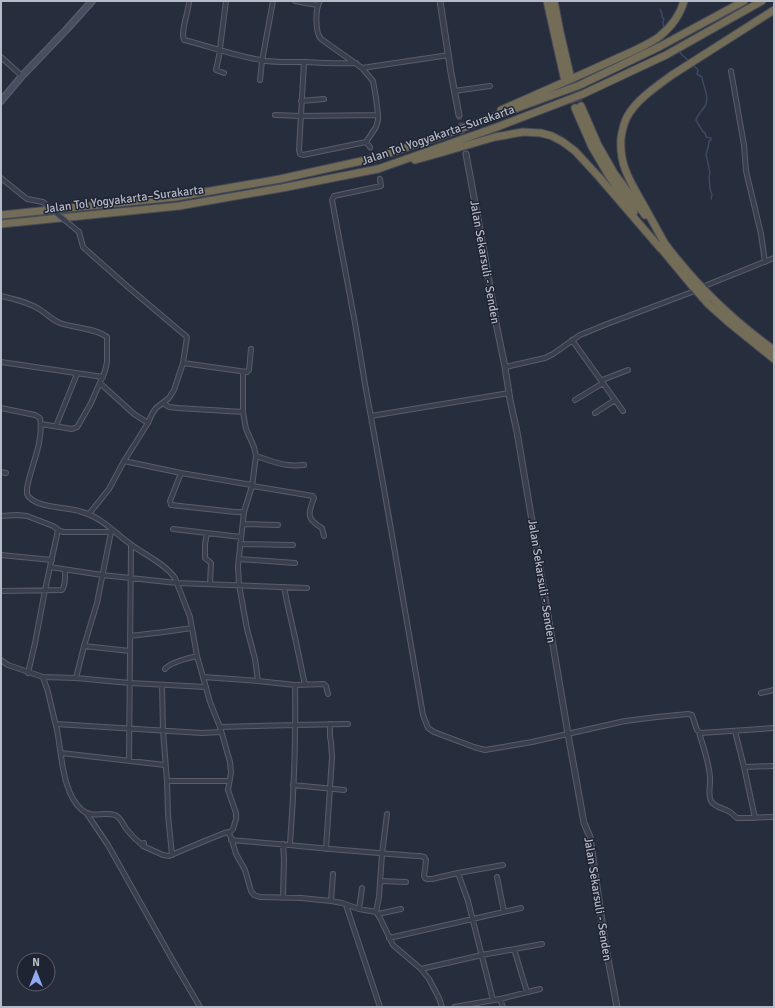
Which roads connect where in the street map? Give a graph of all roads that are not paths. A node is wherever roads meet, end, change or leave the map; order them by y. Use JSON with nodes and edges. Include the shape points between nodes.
{"nodes":[{"id":1,"x":92,"y":1,"type":"edge"},
{"id":2,"x":189,"y":1,"type":"edge"},
{"id":3,"x":226,"y":1,"type":"edge"},
{"id":4,"x":273,"y":1,"type":"edge"},
{"id":5,"x":295,"y":1,"type":"edge"},
{"id":6,"x":440,"y":1,"type":"edge"},
{"id":7,"x":547,"y":1,"type":"edge"},
{"id":8,"x":554,"y":1,"type":"edge"},
{"id":9,"x":684,"y":1,"type":"edge"},
{"id":10,"x":744,"y":1,"type":"edge"},
{"id":11,"x":762,"y":1,"type":"edge"},
{"id":12,"x":319,"y":3,"type":"edge"},
{"id":13,"x":774,"y":10,"type":"edge"},
{"id":14,"x":220,"y":51,"type":"junction"},
{"id":15,"x":448,"y":55,"type":"junction"},
{"id":16,"x":1,"y":57,"type":"edge"},
{"id":17,"x":262,"y":61,"type":"junction"},
{"id":18,"x":304,"y":62,"type":"junction"},
{"id":19,"x":356,"y":63,"type":"junction"},
{"id":20,"x":362,"y":68,"type":"junction"},
{"id":21,"x":731,"y":71,"type":"dead end"},
{"id":22,"x":224,"y":73,"type":"dead end"},
{"id":23,"x":22,"y":76,"type":"junction"},
{"id":24,"x":260,"y":80,"type":"dead end"},
{"id":25,"x":490,"y":86,"type":"dead end"},
{"id":26,"x":454,"y":90,"type":"junction"},
{"id":27,"x":324,"y":99,"type":"dead end"},
{"id":28,"x":1,"y":101,"type":"edge"},
{"id":29,"x":301,"y":101,"type":"junction"},
{"id":30,"x":578,"y":107,"type":"tunnel mouth"},
{"id":31,"x":275,"y":115,"type":"dead end"},
{"id":32,"x":378,"y":115,"type":"junction"},
{"id":33,"x":459,"y":115,"type":"tunnel mouth"},
{"id":34,"x":300,"y":116,"type":"junction"},
{"id":35,"x":438,"y":137,"type":"junction"},
{"id":36,"x":366,"y":142,"type":"junction"},
{"id":37,"x":370,"y":147,"type":"tunnel mouth"},
{"id":38,"x":466,"y":154,"type":"tunnel mouth"},
{"id":39,"x":378,"y":169,"type":"junction"},
{"id":40,"x":1,"y":178,"type":"edge"},
{"id":41,"x":380,"y":179,"type":"dead end"},
{"id":42,"x":1,"y":215,"type":"edge"},
{"id":43,"x":1,"y":224,"type":"edge"},
{"id":44,"x":663,"y":247,"type":"junction"},
{"id":45,"x":774,"y":258,"type":"edge"},
{"id":46,"x":765,"y":262,"type":"junction"},
{"id":47,"x":707,"y":285,"type":"dead end"},
{"id":48,"x":692,"y":292,"type":"dead end"},
{"id":49,"x":1,"y":296,"type":"edge"},
{"id":50,"x":572,"y":340,"type":"junction"},
{"id":51,"x":251,"y":349,"type":"dead end"},
{"id":52,"x":774,"y":350,"type":"edge"},
{"id":53,"x":774,"y":359,"type":"edge"},
{"id":54,"x":1,"y":362,"type":"edge"},
{"id":55,"x":183,"y":363,"type":"junction"},
{"id":56,"x":505,"y":367,"type":"junction"},
{"id":57,"x":628,"y":370,"type":"dead end"},
{"id":58,"x":243,"y":372,"type":"junction"},
{"id":59,"x":77,"y":374,"type":"junction"},
{"id":60,"x":103,"y":377,"type":"junction"},
{"id":61,"x":602,"y":382,"type":"junction"},
{"id":62,"x":100,"y":384,"type":"junction"},
{"id":63,"x":509,"y":393,"type":"junction"},
{"id":64,"x":575,"y":400,"type":"dead end"},
{"id":65,"x":615,"y":400,"type":"junction"},
{"id":66,"x":163,"y":403,"type":"junction"},
{"id":67,"x":1,"y":408,"type":"edge"},
{"id":68,"x":623,"y":411,"type":"dead end"},
{"id":69,"x":243,"y":412,"type":"junction"},
{"id":70,"x":595,"y":413,"type":"dead end"},
{"id":71,"x":371,"y":416,"type":"junction"},
{"id":72,"x":41,"y":424,"type":"junction"},
{"id":73,"x":148,"y":424,"type":"junction"},
{"id":74,"x":56,"y":426,"type":"junction"},
{"id":75,"x":256,"y":456,"type":"junction"},
{"id":76,"x":124,"y":461,"type":"junction"},
{"id":77,"x":304,"y":465,"type":"dead end"},
{"id":78,"x":1,"y":472,"type":"edge"},
{"id":79,"x":6,"y":473,"type":"dead end"},
{"id":80,"x":181,"y":473,"type":"junction"},
{"id":81,"x":252,"y":485,"type":"junction"},
{"id":82,"x":244,"y":512,"type":"junction"},
{"id":83,"x":90,"y":514,"type":"junction"},
{"id":84,"x":1,"y":516,"type":"edge"},
{"id":85,"x":243,"y":524,"type":"junction"},
{"id":86,"x":278,"y":525,"type":"dead end"},
{"id":87,"x":173,"y":529,"type":"dead end"},
{"id":88,"x":58,"y":530,"type":"junction"},
{"id":89,"x":113,"y":532,"type":"junction"},
{"id":90,"x":207,"y":534,"type":"junction"},
{"id":91,"x":324,"y":536,"type":"dead end"},
{"id":92,"x":241,"y":537,"type":"junction"},
{"id":93,"x":240,"y":544,"type":"junction"},
{"id":94,"x":131,"y":545,"type":"junction"},
{"id":95,"x":293,"y":545,"type":"dead end"},
{"id":96,"x":1,"y":555,"type":"edge"},
{"id":97,"x":239,"y":558,"type":"junction"},
{"id":98,"x":52,"y":560,"type":"junction"},
{"id":99,"x":295,"y":563,"type":"dead end"},
{"id":100,"x":50,"y":567,"type":"junction"},
{"id":101,"x":65,"y":570,"type":"junction"},
{"id":102,"x":102,"y":575,"type":"junction"},
{"id":103,"x":130,"y":578,"type":"junction"},
{"id":104,"x":177,"y":583,"type":"junction"},
{"id":105,"x":210,"y":584,"type":"junction"},
{"id":106,"x":240,"y":585,"type":"junction"},
{"id":107,"x":284,"y":587,"type":"junction"},
{"id":108,"x":307,"y":588,"type":"dead end"},
{"id":109,"x":45,"y":590,"type":"junction"},
{"id":110,"x":1,"y":591,"type":"edge"},
{"id":111,"x":192,"y":628,"type":"junction"},
{"id":112,"x":130,"y":636,"type":"junction"},
{"id":113,"x":84,"y":646,"type":"junction"},
{"id":114,"x":130,"y":650,"type":"junction"},
{"id":115,"x":197,"y":656,"type":"junction"},
{"id":116,"x":1,"y":660,"type":"edge"},
{"id":117,"x":166,"y":669,"type":"dead end"},
{"id":118,"x":28,"y":673,"type":"junction"},
{"id":119,"x":203,"y":677,"type":"junction"},
{"id":120,"x":43,"y":678,"type":"junction"},
{"id":121,"x":76,"y":678,"type":"junction"},
{"id":122,"x":258,"y":681,"type":"junction"},
{"id":123,"x":130,"y":683,"type":"junction"},
{"id":124,"x":162,"y":685,"type":"junction"},
{"id":125,"x":296,"y":685,"type":"junction"},
{"id":126,"x":304,"y":685,"type":"junction"},
{"id":127,"x":206,"y":687,"type":"junction"},
{"id":128,"x":774,"y":690,"type":"edge"},
{"id":129,"x":761,"y":693,"type":"dead end"},
{"id":130,"x":328,"y":694,"type":"dead end"},
{"id":131,"x":56,"y":724,"type":"junction"},
{"id":132,"x":330,"y":724,"type":"junction"},
{"id":133,"x":348,"y":724,"type":"dead end"},
{"id":134,"x":296,"y":725,"type":"junction"},
{"id":135,"x":220,"y":728,"type":"junction"},
{"id":136,"x":774,"y":728,"type":"edge"},
{"id":137,"x":129,"y":729,"type":"junction"},
{"id":138,"x":163,"y":731,"type":"junction"},
{"id":139,"x":735,"y":731,"type":"junction"},
{"id":140,"x":221,"y":732,"type":"junction"},
{"id":141,"x":699,"y":732,"type":"junction"},
{"id":142,"x":568,"y":734,"type":"junction"},
{"id":143,"x":61,"y":753,"type":"junction"},
{"id":144,"x":128,"y":761,"type":"junction"},
{"id":145,"x":166,"y":765,"type":"junction"},
{"id":146,"x":774,"y":766,"type":"edge"},
{"id":147,"x":744,"y":767,"type":"junction"},
{"id":148,"x":167,"y":781,"type":"junction"},
{"id":149,"x":229,"y":781,"type":"junction"},
{"id":150,"x":293,"y":785,"type":"junction"},
{"id":151,"x":330,"y":789,"type":"junction"},
{"id":152,"x":344,"y":790,"type":"dead end"},
{"id":153,"x":87,"y":814,"type":"junction"},
{"id":154,"x":388,"y":814,"type":"dead end"},
{"id":155,"x":774,"y":817,"type":"edge"},
{"id":156,"x":755,"y":818,"type":"junction"},
{"id":157,"x":229,"y":833,"type":"junction"},
{"id":158,"x":231,"y":840,"type":"junction"},
{"id":159,"x":283,"y":844,"type":"junction"},
{"id":160,"x":290,"y":844,"type":"junction"},
{"id":161,"x":326,"y":849,"type":"junction"},
{"id":162,"x":382,"y":854,"type":"junction"},
{"id":163,"x":172,"y":855,"type":"junction"},
{"id":164,"x":503,"y":865,"type":"dead end"},
{"id":165,"x":458,"y":873,"type":"junction"},
{"id":166,"x":333,"y":874,"type":"dead end"},
{"id":167,"x":497,"y":877,"type":"dead end"},
{"id":168,"x":380,"y":881,"type":"junction"},
{"id":169,"x":406,"y":882,"type":"dead end"},
{"id":170,"x":362,"y":888,"type":"dead end"},
{"id":171,"x":283,"y":898,"type":"junction"},
{"id":172,"x":331,"y":901,"type":"junction"},
{"id":173,"x":346,"y":905,"type":"junction"},
{"id":174,"x":522,"y":908,"type":"dead end"},
{"id":175,"x":359,"y":909,"type":"junction"},
{"id":176,"x":401,"y":909,"type":"dead end"},
{"id":177,"x":504,"y":912,"type":"junction"},
{"id":178,"x":377,"y":913,"type":"junction"},
{"id":179,"x":472,"y":920,"type":"junction"},
{"id":180,"x":389,"y":938,"type":"junction"},
{"id":181,"x":542,"y":944,"type":"dead end"},
{"id":182,"x":514,"y":949,"type":"junction"},
{"id":183,"x":482,"y":955,"type":"junction"},
{"id":184,"x":421,"y":969,"type":"junction"},
{"id":185,"x":540,"y":989,"type":"dead end"},
{"id":186,"x":527,"y":992,"type":"junction"},
{"id":187,"x":500,"y":999,"type":"junction"},
{"id":188,"x":493,"y":1000,"type":"junction"},
{"id":189,"x":200,"y":1007,"type":"edge"},
{"id":190,"x":380,"y":1007,"type":"edge"},
{"id":191,"x":442,"y":1007,"type":"edge"},
{"id":192,"x":454,"y":1007,"type":"edge"},
{"id":193,"x":503,"y":1007,"type":"edge"},
{"id":194,"x":617,"y":1007,"type":"edge"}],
"edges":[{"from":1,"to":23,"type":"main road"},
{"from":2,"to":14,"type":"street","via":[[182,38]]},
{"from":3,"to":14,"type":"street"},
{"from":4,"to":17,"type":"street"},
{"from":5,"to":12,"type":"street"},
{"from":6,"to":15,"type":"street"},
{"from":7,"to":8,"type":"highway","via":[[567,76]]},
{"from":9,"to":35,"type":"highway","via":[[674,22],[659,36],[636,49]]},
{"from":10,"to":35,"type":"highway","name":"Jalan Tol Yogyakarta–Surakarta","via":[[659,47],[580,85]]},
{"from":11,"to":39,"type":"highway","name":"Jalan Tol Yogyakarta–Surakarta","via":[[666,55],[583,94]]},
{"from":12,"to":19,"type":"street","via":[[319,36]]},
{"from":13,"to":44,"type":"highway","via":[[672,75],[635,105],[627,118],[620,149],[623,163]]},
{"from":14,"to":17,"type":"street"},
{"from":14,"to":22,"type":"street","via":[[216,70]]},
{"from":15,"to":20,"type":"street"},
{"from":15,"to":26,"type":"street"},
{"from":16,"to":23,"type":"street"},
{"from":17,"to":18,"type":"street"},
{"from":17,"to":24,"type":"street"},
{"from":18,"to":19,"type":"street"},
{"from":18,"to":29,"type":"street"},
{"from":19,"to":20,"type":"street"},
{"from":20,"to":32,"type":"street","via":[[373,81]]},
{"from":21,"to":46,"type":"street","via":[[746,171]]},
{"from":23,"to":28,"type":"main road"},
{"from":25,"to":26,"type":"street"},
{"from":26,"to":33,"type":"street"},
{"from":27,"to":29,"type":"street"},
{"from":29,"to":34,"type":"street"},
{"from":30,"to":44,"type":"highway","via":[[614,173]]},
{"from":31,"to":34,"type":"street"},
{"from":32,"to":34,"type":"street"},
{"from":32,"to":36,"type":"street","via":[[377,124]]},
{"from":34,"to":36,"type":"street","via":[[300,154]]},
{"from":35,"to":42,"type":"highway","name":"Jalan Tol Yogyakarta–Surakarta","via":[[375,158],[280,179],[176,197]]},
{"from":36,"to":37,"type":"street"},
{"from":38,"to":56,"type":"street","name":"Jalan Sekarsuli - Senden"},
{"from":39,"to":43,"type":"highway","name":"Jalan Tol Yogyakarta–Surakarta","via":[[179,206]]},
{"from":39,"to":44,"type":"highway","via":[[495,137],[523,132],[552,136],[575,151]]},
{"from":40,"to":55,"type":"street","bridge":true,"via":[[27,199],[43,202],[79,232],[83,247],[187,337]]},
{"from":41,"to":71,"type":"street","via":[[381,186],[334,196],[332,200]]},
{"from":44,"to":52,"type":"highway","via":[[708,295]]},
{"from":44,"to":53,"type":"highway","via":[[709,305]]},
{"from":45,"to":46,"type":"street"},
{"from":46,"to":47,"type":"street"},
{"from":48,"to":50,"type":"street","via":[[606,324]]},
{"from":49,"to":60,"type":"street","via":[[37,307],[58,322],[71,327],[106,336],[107,362]]},
{"from":50,"to":56,"type":"street","via":[[545,358]]},
{"from":50,"to":61,"type":"street"},
{"from":51,"to":58,"type":"street","via":[[249,370]]},
{"from":54,"to":59,"type":"street"},
{"from":55,"to":58,"type":"street"},
{"from":55,"to":66,"type":"street","via":[[174,390]]},
{"from":56,"to":63,"type":"street","name":"Jalan Sekarsuli - Senden"},
{"from":57,"to":61,"type":"street"},
{"from":58,"to":69,"type":"street"},
{"from":59,"to":60,"type":"street"},
{"from":59,"to":74,"type":"street"},
{"from":60,"to":62,"type":"street"},
{"from":61,"to":64,"type":"street"},
{"from":61,"to":65,"type":"street"},
{"from":62,"to":73,"type":"street"},
{"from":62,"to":74,"type":"street","via":[[77,427],[72,429]]},
{"from":63,"to":71,"type":"street"},
{"from":63,"to":142,"type":"street","name":"Jalan Sekarsuli - Senden"},
{"from":65,"to":68,"type":"street"},
{"from":65,"to":70,"type":"street"},
{"from":66,"to":69,"type":"street","via":[[175,408]]},
{"from":66,"to":73,"type":"street","via":[[156,408]]},
{"from":67,"to":72,"type":"street","via":[[38,415]]},
{"from":69,"to":75,"type":"street"},
{"from":71,"to":142,"type":"street","via":[[423,714],[428,728],[485,750]]},
{"from":72,"to":74,"type":"street"},
{"from":72,"to":83,"type":"street","via":[[27,494],[42,504]]},
{"from":73,"to":76,"type":"street"},
{"from":75,"to":77,"type":"street","via":[[275,463]]},
{"from":75,"to":81,"type":"street"},
{"from":76,"to":80,"type":"street"},
{"from":76,"to":83,"type":"street","via":[[109,489]]},
{"from":78,"to":79,"type":"street"},
{"from":80,"to":81,"type":"street"},
{"from":80,"to":82,"type":"street","via":[[170,501],[171,505]]},
{"from":81,"to":82,"type":"street"},
{"from":81,"to":91,"type":"street","via":[[313,496],[309,513],[314,522],[322,528]]},
{"from":82,"to":85,"type":"street"},
{"from":83,"to":89,"type":"street","via":[[104,522]]},
{"from":84,"to":88,"type":"street","via":[[27,516]]},
{"from":85,"to":86,"type":"street"},
{"from":85,"to":92,"type":"street"},
{"from":87,"to":90,"type":"street"},
{"from":88,"to":89,"type":"street","via":[[68,533]]},
{"from":88,"to":98,"type":"street"},
{"from":89,"to":94,"type":"street"},
{"from":89,"to":102,"type":"street"},
{"from":90,"to":92,"type":"street"},
{"from":90,"to":105,"type":"street","via":[[205,558],[211,563]]},
{"from":92,"to":93,"type":"street"},
{"from":93,"to":95,"type":"street"},
{"from":93,"to":97,"type":"street"},
{"from":94,"to":103,"type":"street"},
{"from":94,"to":104,"type":"street","via":[[167,569]]},
{"from":96,"to":98,"type":"street"},
{"from":97,"to":99,"type":"street"},
{"from":97,"to":106,"type":"street"},
{"from":98,"to":100,"type":"street"},
{"from":100,"to":101,"type":"street"},
{"from":100,"to":109,"type":"street"},
{"from":101,"to":102,"type":"street"},
{"from":101,"to":109,"type":"street","via":[[63,589]]},
{"from":102,"to":103,"type":"street"},
{"from":102,"to":113,"type":"street","via":[[97,603]]},
{"from":103,"to":104,"type":"street"},
{"from":103,"to":112,"type":"street"},
{"from":104,"to":105,"type":"street"},
{"from":104,"to":111,"type":"street"},
{"from":105,"to":106,"type":"street"},
{"from":106,"to":107,"type":"street"},
{"from":106,"to":122,"type":"street"},
{"from":107,"to":108,"type":"street"},
{"from":107,"to":126,"type":"street"},
{"from":109,"to":110,"type":"street"},
{"from":109,"to":118,"type":"street"},
{"from":111,"to":112,"type":"street"},
{"from":111,"to":115,"type":"street"},
{"from":112,"to":114,"type":"street"},
{"from":113,"to":114,"type":"street"},
{"from":113,"to":121,"type":"street"},
{"from":114,"to":123,"type":"street"},
{"from":115,"to":117,"type":"street","via":[[172,664]]},
{"from":115,"to":119,"type":"street"},
{"from":116,"to":118,"type":"street"},
{"from":118,"to":120,"type":"street"},
{"from":119,"to":122,"type":"street"},
{"from":119,"to":127,"type":"street"},
{"from":120,"to":121,"type":"street"},
{"from":120,"to":131,"type":"street"},
{"from":121,"to":123,"type":"street"},
{"from":122,"to":125,"type":"street"},
{"from":123,"to":124,"type":"street"},
{"from":123,"to":137,"type":"street"},
{"from":124,"to":127,"type":"street"},
{"from":124,"to":138,"type":"street"},
{"from":125,"to":126,"type":"street"},
{"from":125,"to":134,"type":"street"},
{"from":126,"to":130,"type":"street","via":[[324,684]]},
{"from":127,"to":135,"type":"street"},
{"from":128,"to":129,"type":"street"},
{"from":131,"to":137,"type":"street"},
{"from":131,"to":143,"type":"street"},
{"from":132,"to":133,"type":"street"},
{"from":132,"to":134,"type":"street"},
{"from":132,"to":151,"type":"street"},
{"from":134,"to":135,"type":"street"},
{"from":134,"to":150,"type":"street"},
{"from":135,"to":140,"type":"street"},
{"from":136,"to":139,"type":"street"},
{"from":137,"to":138,"type":"street"},
{"from":137,"to":144,"type":"street"},
{"from":138,"to":140,"type":"street"},
{"from":138,"to":145,"type":"street"},
{"from":139,"to":141,"type":"street"},
{"from":139,"to":147,"type":"street"},
{"from":140,"to":149,"type":"street","via":[[230,762]]},
{"from":141,"to":142,"type":"street","via":[[692,715],[688,714],[625,721]]},
{"from":141,"to":156,"type":"street","via":[[710,773],[711,802],[730,812],[734,817]]},
{"from":142,"to":194,"type":"street","name":"Jalan Sekarsuli - Senden","via":[[584,823],[590,837]]},
{"from":143,"to":144,"type":"street"},
{"from":143,"to":153,"type":"street","via":[[70,793]]},
{"from":144,"to":145,"type":"street"},
{"from":145,"to":148,"type":"street"},
{"from":146,"to":147,"type":"street"},
{"from":147,"to":156,"type":"street"},
{"from":148,"to":149,"type":"street"},
{"from":148,"to":163,"type":"street"},
{"from":149,"to":157,"type":"street","via":[[228,793],[236,820]]},
{"from":150,"to":151,"type":"street"},
{"from":150,"to":160,"type":"street"},
{"from":151,"to":152,"type":"street"},
{"from":151,"to":161,"type":"street"},
{"from":153,"to":163,"type":"street","via":[[117,816],[127,831],[141,844],[144,843],[143,846],[163,855]]},
{"from":153,"to":189,"type":"street","via":[[108,845]]},
{"from":154,"to":162,"type":"street"},
{"from":155,"to":156,"type":"street"},
{"from":157,"to":158,"type":"street"},
{"from":157,"to":163,"type":"street","via":[[226,832]]},
{"from":158,"to":159,"type":"street"},
{"from":158,"to":171,"type":"street","via":[[254,895]]},
{"from":159,"to":160,"type":"street"},
{"from":159,"to":171,"type":"street"},
{"from":160,"to":161,"type":"street"},
{"from":161,"to":162,"type":"street"},
{"from":162,"to":165,"type":"street","via":[[424,857],[424,877],[427,879]]},
{"from":162,"to":168,"type":"street"},
{"from":164,"to":165,"type":"street"},
{"from":165,"to":179,"type":"street"},
{"from":166,"to":172,"type":"street"},
{"from":167,"to":177,"type":"street"},
{"from":168,"to":169,"type":"street"},
{"from":168,"to":178,"type":"street"},
{"from":170,"to":175,"type":"street"},
{"from":171,"to":172,"type":"street"},
{"from":172,"to":173,"type":"street"},
{"from":173,"to":175,"type":"street"},
{"from":173,"to":190,"type":"street"},
{"from":174,"to":177,"type":"street"},
{"from":175,"to":178,"type":"street"},
{"from":176,"to":178,"type":"street"},
{"from":177,"to":179,"type":"street"},
{"from":178,"to":180,"type":"street"},
{"from":179,"to":180,"type":"street"},
{"from":179,"to":183,"type":"street"},
{"from":180,"to":184,"type":"street","via":[[396,948]]},
{"from":181,"to":182,"type":"street"},
{"from":182,"to":183,"type":"street"},
{"from":182,"to":186,"type":"street"},
{"from":183,"to":184,"type":"street"},
{"from":183,"to":188,"type":"street"},
{"from":184,"to":191,"type":"street","via":[[437,993]]},
{"from":185,"to":186,"type":"street"},
{"from":186,"to":187,"type":"street"},
{"from":187,"to":188,"type":"street"},
{"from":187,"to":193,"type":"street"},
{"from":188,"to":192,"type":"street"}]}
